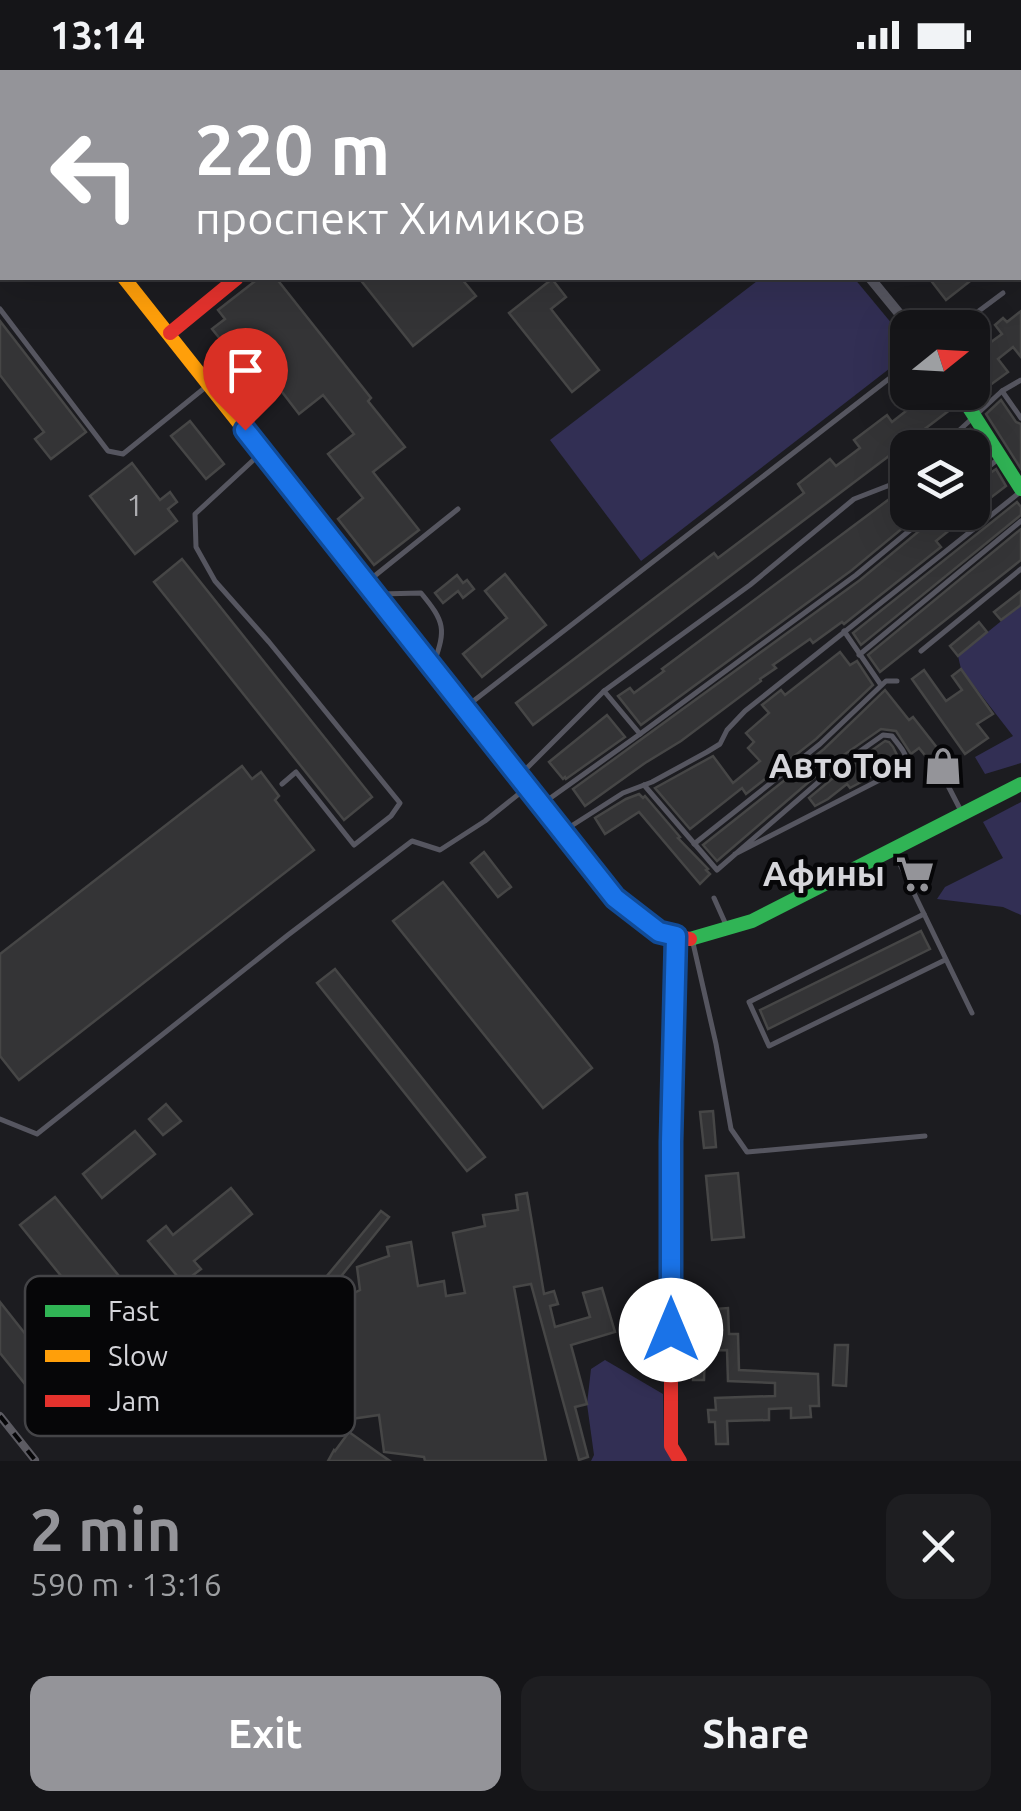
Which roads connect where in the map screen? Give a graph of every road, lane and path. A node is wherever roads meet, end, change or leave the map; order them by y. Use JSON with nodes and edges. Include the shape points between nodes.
{"nodes":[{"id":1,"x":126,"y":280,"type":"edge"},
{"id":2,"x":236,"y":280,"type":"edge"},
{"id":3,"x":872,"y":280,"type":"edge"},
{"id":4,"x":1003,"y":293,"type":"dead end"},
{"id":5,"x":0,"y":309,"type":"edge"},
{"id":6,"x":896,"y":310,"type":"edge"},
{"id":7,"x":980,"y":310,"type":"edge"},
{"id":8,"x":170,"y":334,"type":"junction"},
{"id":9,"x":890,"y":378,"type":"edge"},
{"id":10,"x":1021,"y":380,"type":"edge"},
{"id":11,"x":209,"y":384,"type":"junction"},
{"id":12,"x":1002,"y":391,"type":"junction"},
{"id":13,"x":971,"y":410,"type":"edge"},
{"id":14,"x":974,"y":414,"type":"junction"},
{"id":15,"x":1021,"y":418,"type":"edge"},
{"id":16,"x":958,"y":430,"type":"edge"},
{"id":17,"x":262,"y":452,"type":"junction"},
{"id":18,"x":999,"y":458,"type":"junction"},
{"id":19,"x":990,"y":465,"type":"edge"},
{"id":20,"x":890,"y":485,"type":"edge"},
{"id":21,"x":1021,"y":490,"type":"edge"},
{"id":22,"x":458,"y":509,"type":"dead end"},
{"id":23,"x":1021,"y":521,"type":"edge"},
{"id":24,"x":910,"y":530,"type":"edge"},
{"id":25,"x":1021,"y":569,"type":"edge"},
{"id":26,"x":371,"y":588,"type":"junction"},
{"id":27,"x":844,"y":632,"type":"junction"},
{"id":28,"x":921,"y":652,"type":"dead end"},
{"id":29,"x":859,"y":655,"type":"junction"},
{"id":30,"x":433,"y":666,"type":"junction"},
{"id":31,"x":897,"y":681,"type":"dead end"},
{"id":32,"x":881,"y":685,"type":"junction"},
{"id":33,"x":604,"y":690,"type":"junction"},
{"id":34,"x":466,"y":707,"type":"junction"},
{"id":35,"x":640,"y":734,"type":"junction"},
{"id":36,"x":942,"y":774,"type":"dead end"},
{"id":37,"x":523,"y":782,"type":"junction"},
{"id":38,"x":282,"y":784,"type":"dead end"},
{"id":39,"x":1021,"y":784,"type":"edge"},
{"id":40,"x":644,"y":785,"type":"junction"},
{"id":41,"x":541,"y":805,"type":"junction"},
{"id":42,"x":962,"y":814,"type":"junction"},
{"id":43,"x":563,"y":832,"type":"junction"},
{"id":44,"x":694,"y":844,"type":"junction"},
{"id":45,"x":892,"y":850,"type":"junction"},
{"id":46,"x":735,"y":854,"type":"junction"},
{"id":47,"x":714,"y":898,"type":"dead end"},
{"id":48,"x":924,"y":914,"type":"junction"},
{"id":49,"x":728,"y":929,"type":"junction"},
{"id":50,"x":676,"y":936,"type":"junction"},
{"id":51,"x":692,"y":940,"type":"junction"},
{"id":52,"x":944,"y":960,"type":"junction"},
{"id":53,"x":972,"y":1013,"type":"dead end"},
{"id":54,"x":0,"y":1118,"type":"edge"},
{"id":55,"x":924,"y":1136,"type":"dead end"},
{"id":56,"x":680,"y":1461,"type":"edge"}],
"edges":[{"from":1,"to":8,"type":"main road"},
{"from":2,"to":8,"type":"main road"},
{"from":3,"to":6,"type":"street"},
{"from":4,"to":7,"type":"lane"},
{"from":5,"to":11,"type":"lane","via":[[108,451],[122,454]]},
{"from":8,"to":11,"type":"main road"},
{"from":9,"to":34,"type":"lane"},
{"from":10,"to":12,"type":"lane"},
{"from":11,"to":17,"type":"main road"},
{"from":12,"to":14,"type":"lane"},
{"from":12,"to":15,"type":"lane"},
{"from":13,"to":14,"type":"main road"},
{"from":14,"to":16,"type":"lane"},
{"from":14,"to":18,"type":"main road"},
{"from":17,"to":26,"type":"main road"},
{"from":17,"to":38,"type":"lane","via":[[195,514],[196,547],[215,581],[400,803],[354,845],[296,772]]},
{"from":18,"to":19,"type":"lane"},
{"from":18,"to":21,"type":"main road"},
{"from":20,"to":33,"type":"lane","via":[[854,499],[750,585]]},
{"from":21,"to":27,"type":"lane"},
{"from":22,"to":26,"type":"lane"},
{"from":23,"to":29,"type":"lane"},
{"from":24,"to":35,"type":"lane"},
{"from":25,"to":28,"type":"lane"},
{"from":26,"to":30,"type":"main road"},
{"from":26,"to":30,"type":"lane","via":[[420,593],[431,605],[442,638]]},
{"from":27,"to":29,"type":"lane"},
{"from":27,"to":40,"type":"lane","via":[[746,711],[720,744]]},
{"from":29,"to":32,"type":"lane"},
{"from":30,"to":34,"type":"main road"},
{"from":31,"to":32,"type":"lane"},
{"from":32,"to":44,"type":"lane","via":[[820,744]]},
{"from":33,"to":35,"type":"lane"},
{"from":33,"to":37,"type":"lane"},
{"from":34,"to":37,"type":"main road"},
{"from":35,"to":41,"type":"lane"},
{"from":36,"to":42,"type":"lane"},
{"from":37,"to":41,"type":"main road"},
{"from":37,"to":54,"type":"lane","via":[[484,822],[440,850],[412,841],[37,1134]]},
{"from":39,"to":42,"type":"main road"},
{"from":40,"to":43,"type":"lane"},
{"from":40,"to":44,"type":"lane"},
{"from":41,"to":43,"type":"main road"},
{"from":42,"to":45,"type":"main road"},
{"from":43,"to":50,"type":"main road","via":[[615,898],[659,932]]},
{"from":44,"to":46,"type":"lane","via":[[717,870]]},
{"from":45,"to":48,"type":"lane"},
{"from":45,"to":49,"type":"main road"},
{"from":46,"to":46,"type":"lane","via":[[905,767],[906,755],[884,735]]},
{"from":47,"to":49,"type":"lane"},
{"from":48,"to":52,"type":"lane"},
{"from":48,"to":52,"type":"lane","via":[[748,1002],[768,1046]]},
{"from":49,"to":51,"type":"main road"},
{"from":50,"to":51,"type":"main road"},
{"from":50,"to":56,"type":"main road","via":[[671,1446]]},
{"from":51,"to":55,"type":"lane","via":[[731,1129],[747,1152]]},
{"from":52,"to":53,"type":"lane"}]}
